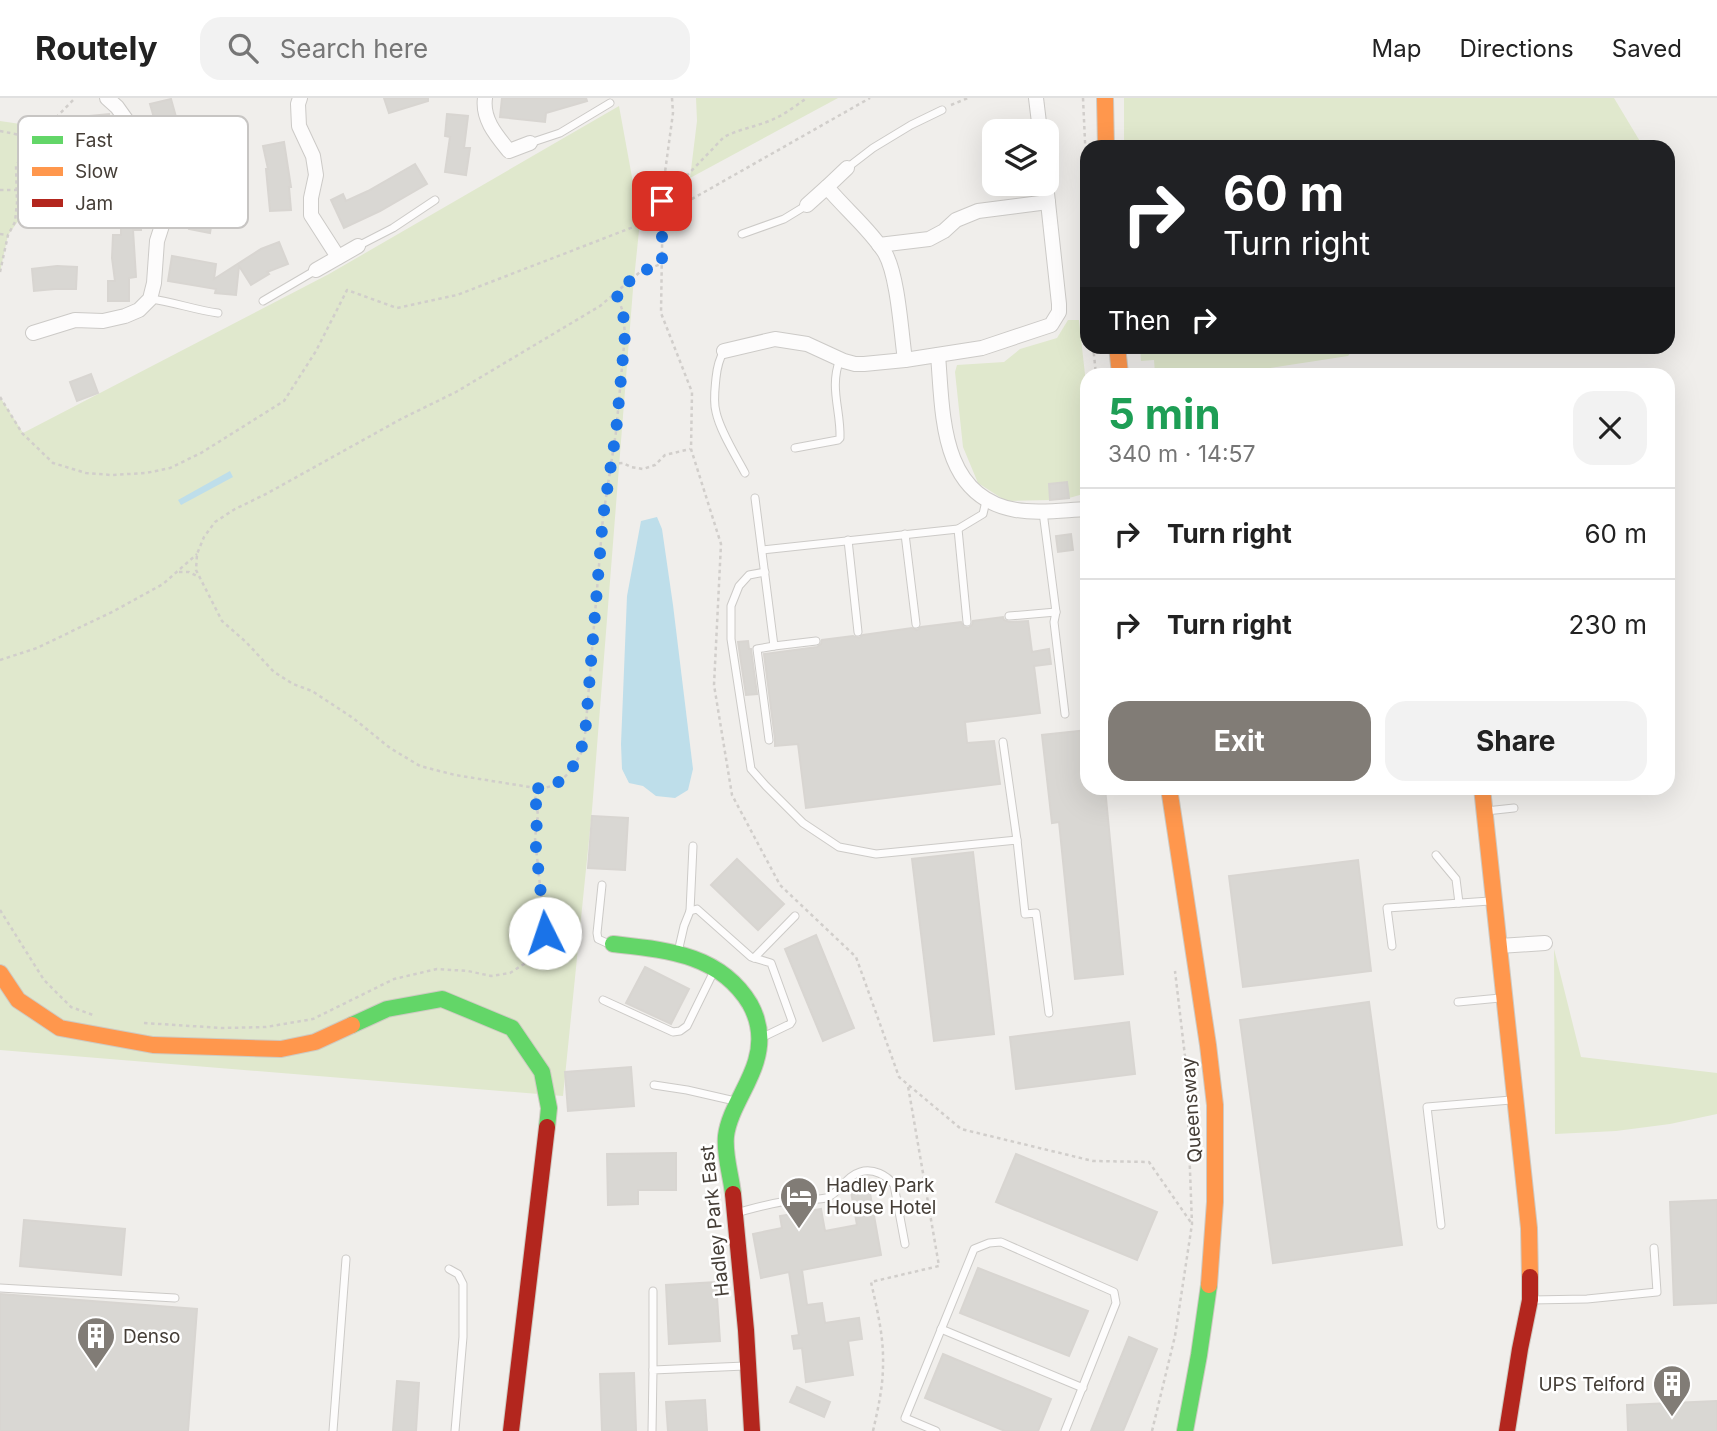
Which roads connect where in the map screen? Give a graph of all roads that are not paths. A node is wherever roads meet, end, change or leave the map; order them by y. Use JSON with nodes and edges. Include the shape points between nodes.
{"nodes":[{"id":1,"x":107,"y":98,"type":"edge"},
{"id":2,"x":300,"y":98,"type":"edge"},
{"id":3,"x":485,"y":98,"type":"edge"},
{"id":4,"x":1037,"y":98,"type":"edge"},
{"id":5,"x":1105,"y":98,"type":"edge"},
{"id":6,"x":610,"y":103,"type":"dead end"},
{"id":7,"x":942,"y":110,"type":"road end"},
{"id":8,"x":123,"y":116,"type":"edge"},
{"id":9,"x":1039,"y":119,"type":"edge"},
{"id":10,"x":1106,"y":140,"type":"edge"},
{"id":11,"x":530,"y":143,"type":"joint"},
{"id":12,"x":847,"y":168,"type":"joint"},
{"id":13,"x":827,"y":187,"type":"junction"},
{"id":14,"x":1047,"y":196,"type":"edge"},
{"id":15,"x":435,"y":200,"type":"dead end"},
{"id":16,"x":1048,"y":202,"type":"junction"},
{"id":17,"x":807,"y":205,"type":"joint"},
{"id":18,"x":161,"y":228,"type":"edge"},
{"id":19,"x":742,"y":234,"type":"dead end"},
{"id":20,"x":879,"y":245,"type":"junction"},
{"id":21,"x":358,"y":246,"type":"joint"},
{"id":22,"x":338,"y":257,"type":"junction"},
{"id":23,"x":316,"y":270,"type":"joint"},
{"id":24,"x":150,"y":299,"type":"junction"},
{"id":25,"x":264,"y":301,"type":"dead end"},
{"id":26,"x":218,"y":313,"type":"dead end"},
{"id":27,"x":33,"y":333,"type":"dead end"},
{"id":28,"x":724,"y":351,"type":"joint"},
{"id":29,"x":938,"y":355,"type":"junction"},
{"id":30,"x":840,"y":359,"type":"junction"},
{"id":31,"x":905,"y":360,"type":"junction"},
{"id":32,"x":795,"y":448,"type":"dead end"},
{"id":33,"x":745,"y":473,"type":"dead end"},
{"id":34,"x":755,"y":498,"type":"dead end"},
{"id":35,"x":986,"y":501,"type":"junction"},
{"id":36,"x":1080,"y":509,"type":"edge"},
{"id":37,"x":1043,"y":512,"type":"junction"},
{"id":38,"x":958,"y":529,"type":"junction"},
{"id":39,"x":905,"y":534,"type":"junction"},
{"id":40,"x":848,"y":540,"type":"junction"},
{"id":41,"x":762,"y":550,"type":"junction"},
{"id":42,"x":765,"y":572,"type":"junction"},
{"id":43,"x":1056,"y":612,"type":"junction"},
{"id":44,"x":1009,"y":616,"type":"dead end"},
{"id":45,"x":967,"y":622,"type":"dead end"},
{"id":46,"x":916,"y":624,"type":"dead end"},
{"id":47,"x":858,"y":632,"type":"dead end"},
{"id":48,"x":816,"y":641,"type":"dead end"},
{"id":49,"x":774,"y":646,"type":"junction"},
{"id":50,"x":1065,"y":714,"type":"dead end"},
{"id":51,"x":769,"y":740,"type":"dead end"},
{"id":52,"x":1003,"y":742,"type":"dead end"},
{"id":53,"x":1170,"y":795,"type":"edge"},
{"id":54,"x":1483,"y":795,"type":"edge"},
{"id":55,"x":1514,"y":808,"type":"dead end"},
{"id":56,"x":1485,"y":811,"type":"junction"},
{"id":57,"x":1017,"y":840,"type":"junction"},
{"id":58,"x":693,"y":846,"type":"dead end"},
{"id":59,"x":1436,"y":855,"type":"dead end"},
{"id":60,"x":602,"y":885,"type":"dead end"},
{"id":61,"x":1494,"y":901,"type":"junction"},
{"id":62,"x":1459,"y":903,"type":"junction"},
{"id":63,"x":690,"y":911,"type":"junction"},
{"id":64,"x":795,"y":916,"type":"dead end"},
{"id":65,"x":1545,"y":943,"type":"dead end"},
{"id":66,"x":614,"y":944,"type":"joint"},
{"id":67,"x":1392,"y":946,"type":"dead end"},
{"id":68,"x":1499,"y":946,"type":"junction"},
{"id":69,"x":677,"y":952,"type":"junction"},
{"id":70,"x":754,"y":958,"type":"junction"},
{"id":71,"x":716,"y":968,"type":"junction"},
{"id":72,"x":0,"y":973,"type":"edge"},
{"id":73,"x":1505,"y":998,"type":"junction"},
{"id":74,"x":603,"y":1000,"type":"dead end"},
{"id":75,"x":1458,"y":1002,"type":"dead end"},
{"id":76,"x":1049,"y":1013,"type":"dead end"},
{"id":77,"x":760,"y":1038,"type":"junction"},
{"id":78,"x":654,"y":1084,"type":"dead end"},
{"id":79,"x":1515,"y":1099,"type":"junction"},
{"id":80,"x":739,"y":1102,"type":"junction"},
{"id":81,"x":735,"y":1213,"type":"junction"},
{"id":82,"x":1441,"y":1225,"type":"dead end"},
{"id":83,"x":905,"y":1244,"type":"dead end"},
{"id":84,"x":1654,"y":1248,"type":"dead end"},
{"id":85,"x":346,"y":1259,"type":"dead end"},
{"id":86,"x":449,"y":1269,"type":"dead end"},
{"id":87,"x":0,"y":1288,"type":"edge"},
{"id":88,"x":653,"y":1291,"type":"dead end"},
{"id":89,"x":175,"y":1298,"type":"dead end"},
{"id":90,"x":1530,"y":1300,"type":"junction"},
{"id":91,"x":941,"y":1329,"type":"junction"},
{"id":92,"x":749,"y":1366,"type":"junction"},
{"id":93,"x":653,"y":1370,"type":"junction"},
{"id":94,"x":1083,"y":1388,"type":"junction"},
{"id":95,"x":333,"y":1431,"type":"edge"},
{"id":96,"x":455,"y":1431,"type":"edge"},
{"id":97,"x":511,"y":1431,"type":"edge"},
{"id":98,"x":652,"y":1431,"type":"edge"},
{"id":99,"x":752,"y":1431,"type":"edge"},
{"id":100,"x":936,"y":1431,"type":"edge"},
{"id":101,"x":1065,"y":1431,"type":"edge"},
{"id":102,"x":1185,"y":1431,"type":"edge"},
{"id":103,"x":1507,"y":1431,"type":"edge"}],
"edges":[{"from":1,"to":8,"type":"street"},
{"from":2,"to":22,"type":"street","via":[[299,127],[313,156],[316,175],[311,215]]},
{"from":3,"to":11,"type":"street","via":[[489,126],[509,151]]},
{"from":4,"to":9,"type":"street"},
{"from":5,"to":10,"type":"street"},
{"from":6,"to":11,"type":"lane","via":[[560,133]]},
{"from":7,"to":12,"type":"lane","via":[[873,148]]},
{"from":12,"to":13,"type":"street"},
{"from":13,"to":17,"type":"street"},
{"from":13,"to":20,"type":"street"},
{"from":14,"to":16,"type":"street"},
{"from":15,"to":21,"type":"lane"},
{"from":16,"to":20,"type":"street","via":[[978,211],[929,239]]},
{"from":16,"to":29,"type":"street","via":[[1059,304],[1051,325],[995,345]]},
{"from":17,"to":19,"type":"lane"},
{"from":18,"to":24,"type":"street"},
{"from":20,"to":31,"type":"street","via":[[892,275]]},
{"from":21,"to":22,"type":"street"},
{"from":22,"to":23,"type":"street"},
{"from":23,"to":25,"type":"lane"},
{"from":24,"to":26,"type":"lane"},
{"from":24,"to":27,"type":"street","via":[[125,316],[75,320]]},
{"from":28,"to":30,"type":"street","via":[[775,339],[807,344]]},
{"from":28,"to":33,"type":"lane","via":[[717,373],[716,413]]},
{"from":29,"to":31,"type":"street"},
{"from":29,"to":35,"type":"street","via":[[944,428],[951,453],[960,473]]},
{"from":30,"to":31,"type":"street","via":[[855,364]]},
{"from":30,"to":32,"type":"lane","via":[[834,386],[840,438]]},
{"from":34,"to":41,"type":"lane"},
{"from":35,"to":37,"type":"street"},
{"from":35,"to":38,"type":"lane","via":[[983,514]]},
{"from":36,"to":37,"type":"street"},
{"from":37,"to":43,"type":"lane"},
{"from":38,"to":39,"type":"lane"},
{"from":38,"to":45,"type":"lane"},
{"from":39,"to":40,"type":"lane"},
{"from":39,"to":46,"type":"lane"},
{"from":40,"to":41,"type":"lane"},
{"from":40,"to":47,"type":"lane"},
{"from":41,"to":42,"type":"lane"},
{"from":42,"to":49,"type":"lane"},
{"from":42,"to":57,"type":"lane","via":[[749,575],[739,586],[731,606],[731,639],[751,769],[766,786],[803,823],[839,847],[876,854]]},
{"from":43,"to":44,"type":"lane"},
{"from":43,"to":50,"type":"lane"},
{"from":48,"to":49,"type":"lane"},
{"from":49,"to":51,"type":"lane","via":[[757,649]]},
{"from":52,"to":57,"type":"lane"},
{"from":53,"to":102,"type":"street","name":"Queensway","via":[[1216,1124],[1212,1264],[1199,1367]]},
{"from":54,"to":56,"type":"street"},
{"from":55,"to":56,"type":"lane"},
{"from":56,"to":61,"type":"street"},
{"from":57,"to":76,"type":"lane","via":[[1025,914],[1036,913]]},
{"from":58,"to":63,"type":"lane"},
{"from":59,"to":62,"type":"lane","via":[[1456,879]]},
{"from":60,"to":66,"type":"lane","via":[[598,939]]},
{"from":61,"to":62,"type":"lane"},
{"from":61,"to":68,"type":"street"},
{"from":62,"to":67,"type":"lane","via":[[1387,908]]},
{"from":63,"to":69,"type":"lane"},
{"from":63,"to":70,"type":"lane","via":[[697,909]]},
{"from":64,"to":70,"type":"lane"},
{"from":65,"to":68,"type":"street"},
{"from":66,"to":69,"type":"street","name":"Hadley Park East"},
{"from":68,"to":73,"type":"street"},
{"from":69,"to":71,"type":"street","name":"Hadley Park East"},
{"from":70,"to":77,"type":"lane","via":[[771,963],[792,1021]]},
{"from":71,"to":74,"type":"lane","via":[[687,1026],[680,1031],[673,1032]]},
{"from":71,"to":77,"type":"street","name":"Hadley Park East","via":[[745,996]]},
{"from":72,"to":97,"type":"street","via":[[18,1000],[60,1028],[153,1045],[281,1049],[314,1042],[387,1009],[442,999],[512,1028],[542,1072],[550,1108]]},
{"from":73,"to":75,"type":"lane"},
{"from":73,"to":79,"type":"street"},
{"from":77,"to":80,"type":"street","name":"Hadley Park East","via":[[758,1060]]},
{"from":78,"to":80,"type":"lane"},
{"from":79,"to":82,"type":"lane","via":[[1427,1107]]},
{"from":79,"to":90,"type":"street","via":[[1529,1228]]},
{"from":80,"to":81,"type":"street","name":"Hadley Park East","via":[[726,1133]]},
{"from":81,"to":83,"type":"lane","via":[[827,1198],[857,1173],[879,1173],[894,1185]]},
{"from":81,"to":92,"type":"street","name":"Hadley Park East"},
{"from":84,"to":90,"type":"lane","via":[[1657,1292]]},
{"from":85,"to":95,"type":"lane"},
{"from":86,"to":96,"type":"lane","via":[[463,1284]]},
{"from":87,"to":89,"type":"lane"},
{"from":88,"to":93,"type":"lane"},
{"from":90,"to":103,"type":"street"},
{"from":91,"to":94,"type":"lane"},
{"from":91,"to":94,"type":"lane","via":[[974,1249],[1001,1242],[1114,1292],[1116,1303]]},
{"from":91,"to":100,"type":"lane","via":[[905,1418]]},
{"from":92,"to":93,"type":"lane"},
{"from":92,"to":99,"type":"street","name":"Hadley Park East"},
{"from":93,"to":98,"type":"lane"},
{"from":94,"to":101,"type":"lane"}]}
